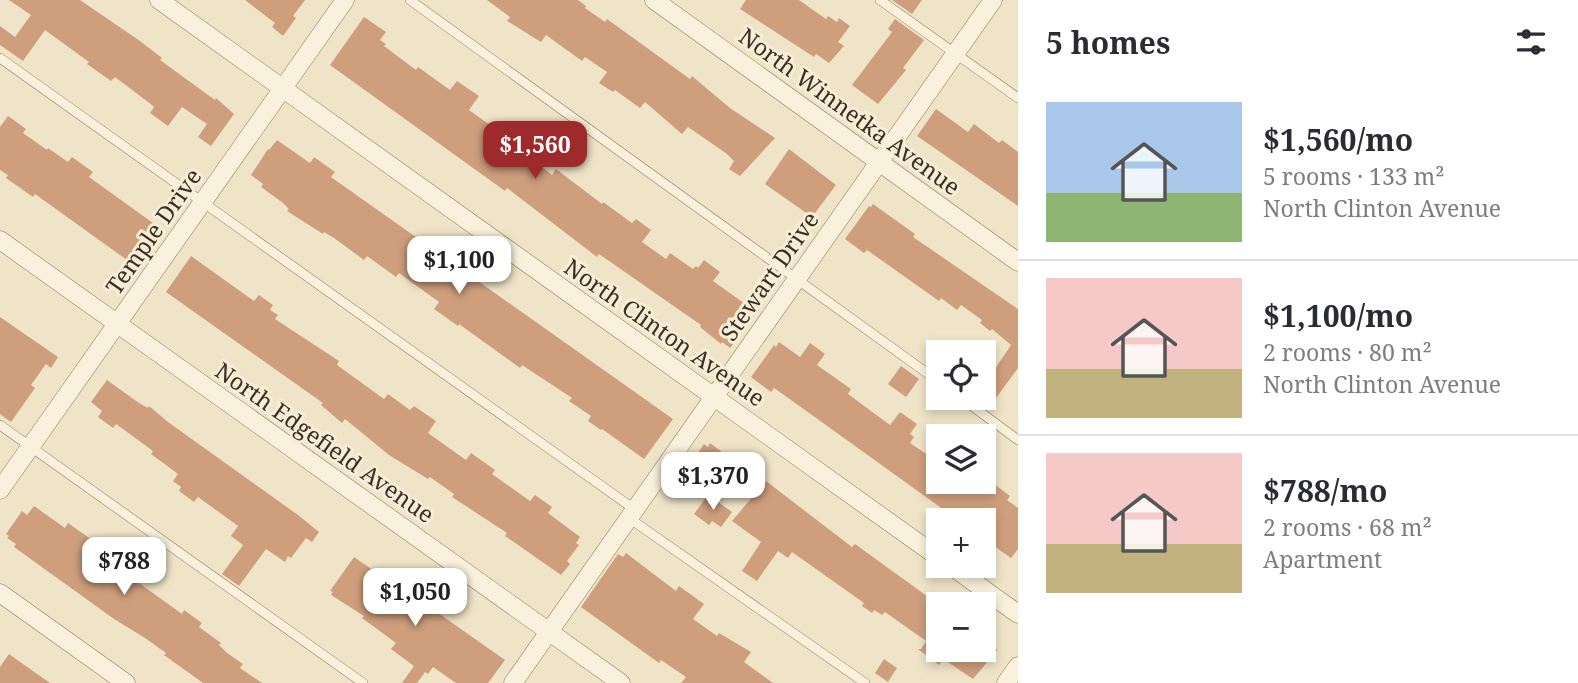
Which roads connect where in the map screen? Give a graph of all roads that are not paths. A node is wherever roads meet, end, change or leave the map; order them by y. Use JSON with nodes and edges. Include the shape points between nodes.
{"nodes":[{"id":1,"x":159,"y":0,"type":"edge"},
{"id":2,"x":345,"y":0,"type":"edge"},
{"id":3,"x":410,"y":0,"type":"edge"},
{"id":4,"x":654,"y":0,"type":"edge"},
{"id":5,"x":880,"y":0,"type":"edge"},
{"id":6,"x":993,"y":0,"type":"edge"},
{"id":7,"x":955,"y":54,"type":"junction"},
{"id":8,"x":0,"y":58,"type":"edge"},
{"id":9,"x":284,"y":88,"type":"junction"},
{"id":10,"x":1018,"y":98,"type":"edge"},
{"id":11,"x":880,"y":162,"type":"junction"},
{"id":12,"x":203,"y":202,"type":"junction"},
{"id":13,"x":0,"y":240,"type":"edge"},
{"id":14,"x":1018,"y":262,"type":"edge"},
{"id":15,"x":797,"y":279,"type":"junction"},
{"id":16,"x":117,"y":324,"type":"junction"},
{"id":17,"x":926,"y":372,"type":"edge"},
{"id":18,"x":715,"y":397,"type":"junction"},
{"id":19,"x":978,"y":410,"type":"edge"},
{"id":20,"x":0,"y":425,"type":"edge"},
{"id":21,"x":1018,"y":440,"type":"edge"},
{"id":22,"x":31,"y":447,"type":"junction"},
{"id":23,"x":0,"y":490,"type":"edge"},
{"id":24,"x":632,"y":513,"type":"junction"},
{"id":25,"x":926,"y":548,"type":"edge"},
{"id":26,"x":968,"y":578,"type":"edge"},
{"id":27,"x":0,"y":593,"type":"edge"},
{"id":28,"x":1018,"y":614,"type":"edge"},
{"id":29,"x":550,"y":631,"type":"junction"},
{"id":30,"x":1018,"y":666,"type":"edge"},
{"id":31,"x":127,"y":683,"type":"edge"},
{"id":32,"x":363,"y":683,"type":"edge"},
{"id":33,"x":513,"y":683,"type":"edge"},
{"id":34,"x":621,"y":683,"type":"edge"},
{"id":35,"x":865,"y":683,"type":"edge"},
{"id":36,"x":1006,"y":683,"type":"edge"}],
"edges":[{"from":1,"to":9,"type":"street","name":"North Clinton Avenue"},
{"from":2,"to":9,"type":"street","name":"Temple Drive"},
{"from":3,"to":15,"type":"lane"},
{"from":4,"to":11,"type":"street","name":"North Winnetka Avenue"},
{"from":5,"to":7,"type":"lane"},
{"from":6,"to":7,"type":"street","name":"Stewart Drive"},
{"from":7,"to":10,"type":"lane"},
{"from":7,"to":11,"type":"street","name":"Stewart Drive"},
{"from":8,"to":12,"type":"lane"},
{"from":9,"to":12,"type":"street","name":"Temple Drive"},
{"from":9,"to":18,"type":"street","name":"North Clinton Avenue"},
{"from":11,"to":14,"type":"street","name":"North Winnetka Avenue"},
{"from":11,"to":15,"type":"street","name":"Stewart Drive"},
{"from":12,"to":16,"type":"street","name":"Temple Drive"},
{"from":12,"to":24,"type":"lane"},
{"from":13,"to":16,"type":"street","name":"North Edgefield Avenue"},
{"from":15,"to":17,"type":"lane"},
{"from":15,"to":18,"type":"street","name":"Stewart Drive"},
{"from":16,"to":22,"type":"street","name":"Temple Drive"},
{"from":16,"to":29,"type":"street","name":"North Edgefield Avenue"},
{"from":18,"to":24,"type":"street","name":"Stewart Drive"},
{"from":18,"to":25,"type":"street","name":"North Clinton Avenue"},
{"from":19,"to":21,"type":"lane"},
{"from":20,"to":22,"type":"lane"},
{"from":22,"to":23,"type":"street","name":"Temple Drive"},
{"from":22,"to":32,"type":"lane"},
{"from":24,"to":29,"type":"street","name":"Stewart Drive"},
{"from":24,"to":35,"type":"lane"},
{"from":26,"to":28,"type":"street"},
{"from":27,"to":31,"type":"street"},
{"from":29,"to":33,"type":"street","name":"Stewart Drive"},
{"from":29,"to":34,"type":"street","name":"North Edgefield Avenue"},
{"from":30,"to":36,"type":"street"}]}
